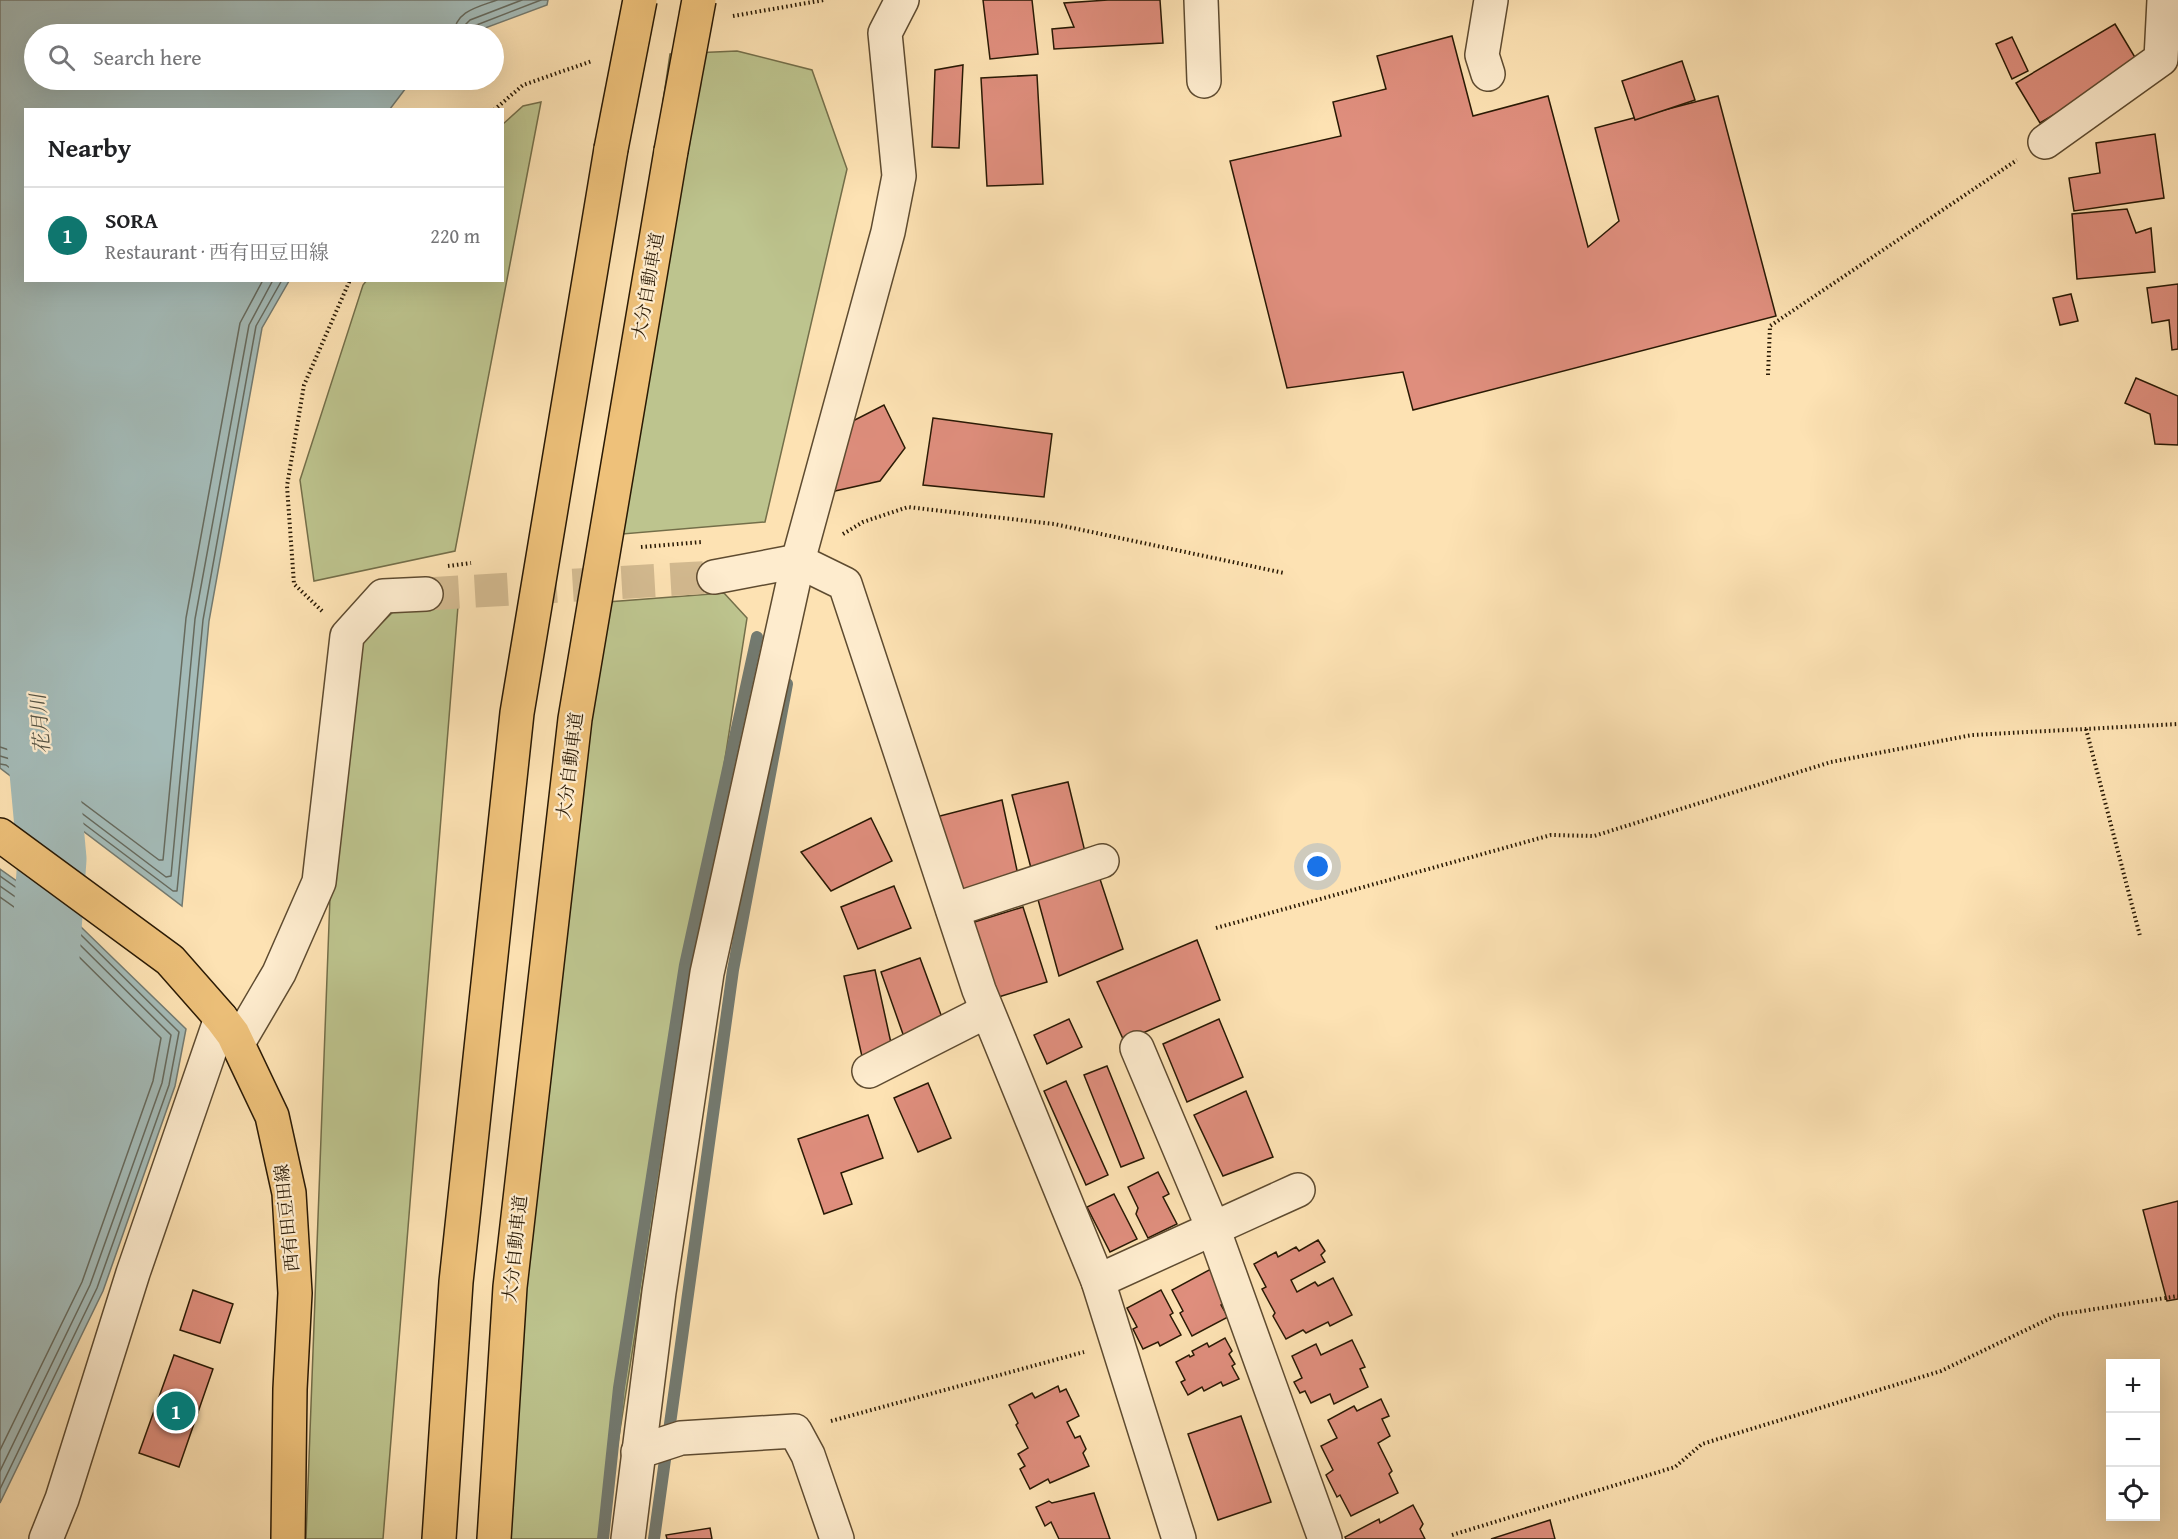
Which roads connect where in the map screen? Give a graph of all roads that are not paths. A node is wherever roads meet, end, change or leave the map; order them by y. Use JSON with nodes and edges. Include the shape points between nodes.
{"nodes":[{"id":1,"x":640,"y":0,"type":"edge"},
{"id":2,"x":699,"y":0,"type":"edge"},
{"id":3,"x":902,"y":0,"type":"edge"},
{"id":4,"x":1201,"y":0,"type":"edge"},
{"id":5,"x":1491,"y":0,"type":"edge"},
{"id":6,"x":2164,"y":0,"type":"edge"},
{"id":7,"x":1488,"y":74,"type":"dead end"},
{"id":8,"x":1204,"y":81,"type":"dead end"},
{"id":9,"x":2045,"y":142,"type":"road end"},
{"id":10,"x":798,"y":561,"type":"junction"},
{"id":11,"x":714,"y":577,"type":"tunnel mouth"},
{"id":12,"x":426,"y":594,"type":"tunnel mouth"},
{"id":13,"x":0,"y":835,"type":"edge"},
{"id":14,"x":1102,"y":861,"type":"dead end"},
{"id":15,"x":953,"y":910,"type":"junction"},
{"id":16,"x":987,"y":1011,"type":"junction"},
{"id":17,"x":230,"y":1030,"type":"junction"},
{"id":18,"x":1137,"y":1048,"type":"dead end"},
{"id":19,"x":869,"y":1071,"type":"dead end"},
{"id":20,"x":1298,"y":1190,"type":"dead end"},
{"id":21,"x":1213,"y":1228,"type":"junction"},
{"id":22,"x":1098,"y":1281,"type":"junction"},
{"id":23,"x":657,"y":1446,"type":"junction"},
{"id":24,"x":46,"y":1539,"type":"edge"},
{"id":25,"x":288,"y":1539,"type":"edge"},
{"id":26,"x":440,"y":1539,"type":"edge"},
{"id":27,"x":494,"y":1539,"type":"edge"},
{"id":28,"x":628,"y":1539,"type":"edge"},
{"id":29,"x":837,"y":1539,"type":"edge"},
{"id":30,"x":1179,"y":1539,"type":"edge"},
{"id":31,"x":1325,"y":1539,"type":"edge"}],
"edges":[{"from":1,"to":26,"type":"main road","bridge":true,"via":[[611,149],[518,713],[456,1282]]},
{"from":2,"to":27,"type":"main road","name":"大分自動車道","bridge":true,"via":[[576,718],[510,1287]]},
{"from":3,"to":10,"type":"street","via":[[885,33],[899,176],[888,232]]},
{"from":4,"to":8,"type":"street"},
{"from":5,"to":7,"type":"street","via":[[1482,55]]},
{"from":6,"to":9,"type":"street","via":[[2161,59]]},
{"from":10,"to":11,"type":"street"},
{"from":10,"to":15,"type":"street","via":[[845,584]]},
{"from":10,"to":23,"type":"street","via":[[706,973],[659,1292]]},
{"from":12,"to":17,"type":"street","via":[[383,596],[347,636],[319,882],[279,973]]},
{"from":13,"to":17,"type":"main road","name":"西有田豆田線","via":[[170,960]]},
{"from":14,"to":15,"type":"street"},
{"from":15,"to":16,"type":"street"},
{"from":16,"to":19,"type":"street"},
{"from":16,"to":22,"type":"street"},
{"from":17,"to":24,"type":"street","via":[[133,1273]]},
{"from":17,"to":25,"type":"main road","name":"西有田豆田線","via":[[272,1116],[289,1192],[295,1293]]},
{"from":18,"to":21,"type":"street"},
{"from":20,"to":21,"type":"street"},
{"from":21,"to":22,"type":"street"},
{"from":21,"to":31,"type":"street"},
{"from":22,"to":30,"type":"street"},
{"from":23,"to":28,"type":"street"},
{"from":23,"to":29,"type":"street","via":[[795,1431],[808,1455]]}]}
